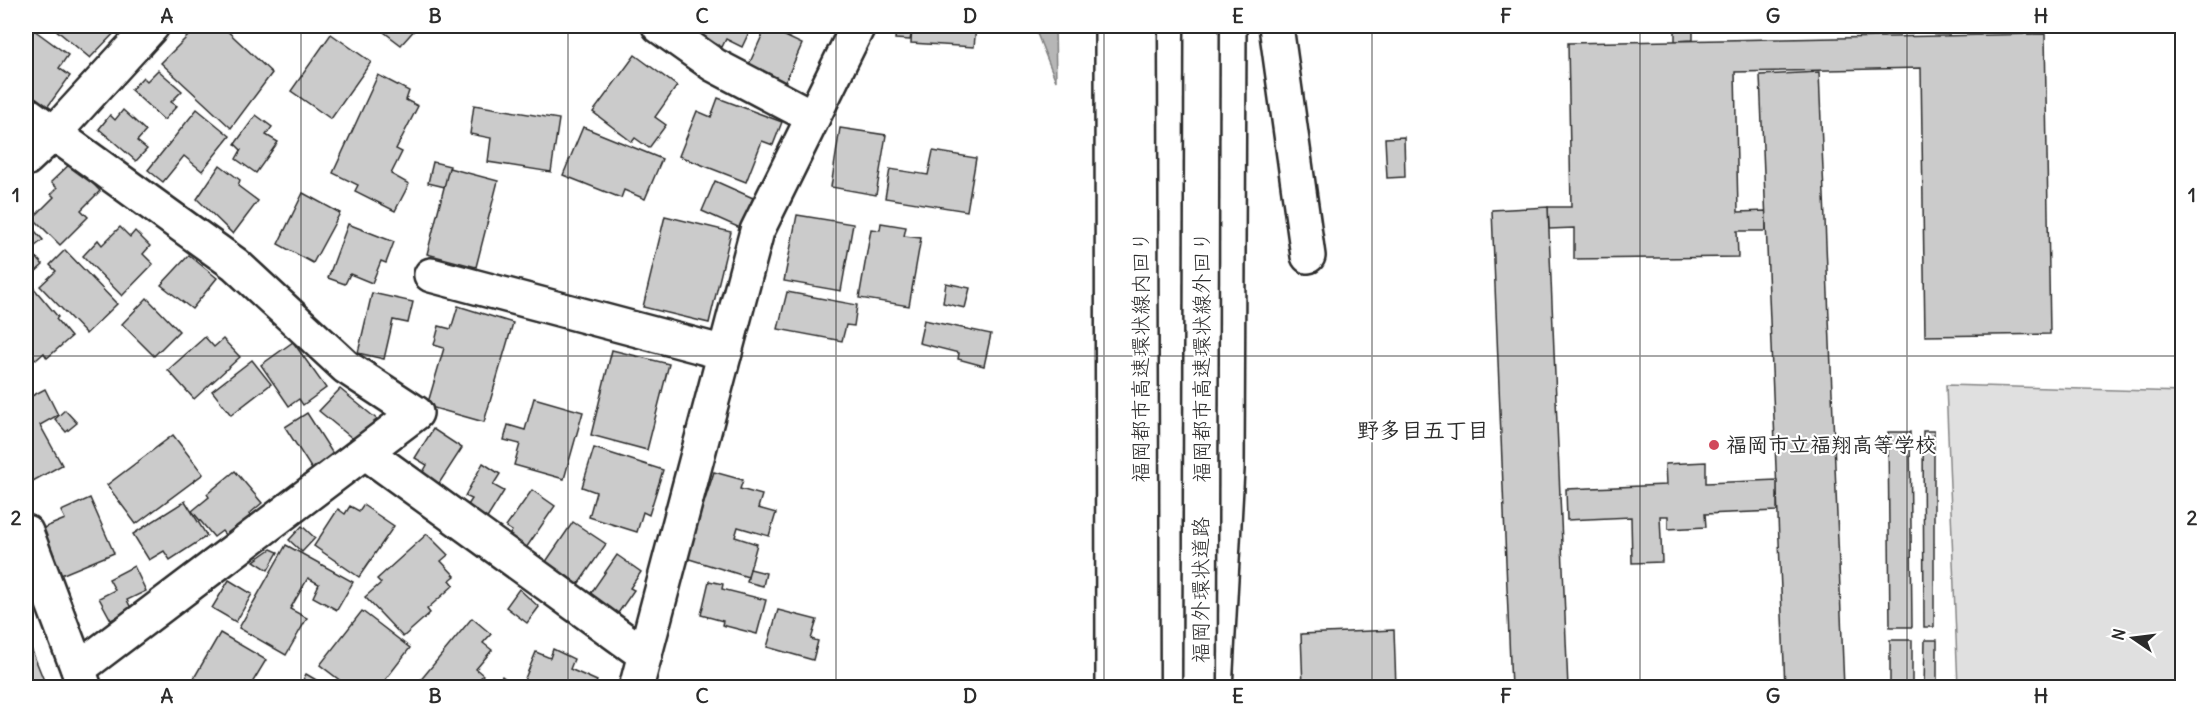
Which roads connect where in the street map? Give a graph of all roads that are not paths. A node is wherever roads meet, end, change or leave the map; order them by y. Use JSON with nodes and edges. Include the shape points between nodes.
{"nodes":[{"id":1,"x":152,"y":26,"type":"edge"},
{"id":2,"x":659,"y":26,"type":"edge"},
{"id":3,"x":858,"y":26,"type":"edge"},
{"id":4,"x":1112,"y":26,"type":"edge"},
{"id":5,"x":1119,"y":26,"type":"edge"},
{"id":6,"x":1140,"y":26,"type":"edge"},
{"id":7,"x":1200,"y":26,"type":"edge"},
{"id":8,"x":1229,"y":26,"type":"edge"},
{"id":9,"x":1276,"y":26,"type":"edge"},
{"id":10,"x":26,"y":112,"type":"edge"},
{"id":11,"x":813,"y":117,"type":"junction"},
{"id":12,"x":55,"y":132,"type":"junction"},
{"id":13,"x":26,"y":159,"type":"edge"},
{"id":14,"x":1308,"y":256,"type":"dead end"},
{"id":15,"x":431,"y":275,"type":"dead end"},
{"id":16,"x":725,"y":353,"type":"junction"},
{"id":17,"x":1140,"y":371,"type":"junction"},
{"id":18,"x":365,"y":453,"type":"junction"},
{"id":19,"x":26,"y":532,"type":"edge"},
{"id":20,"x":645,"y":655,"type":"junction"},
{"id":21,"x":82,"y":678,"type":"edge"},
{"id":22,"x":636,"y":687,"type":"edge"},
{"id":23,"x":1113,"y":687,"type":"edge"},
{"id":24,"x":1142,"y":687,"type":"edge"},
{"id":25,"x":1201,"y":687,"type":"edge"},
{"id":26,"x":1215,"y":687,"type":"edge"}],
"edges":[{"from":1,"to":12,"type":"main road"},
{"from":2,"to":11,"type":"main road","via":[[714,65]]},
{"from":3,"to":11,"type":"main road"},
{"from":4,"to":23,"type":"main road"},
{"from":5,"to":17,"type":"main road"},
{"from":6,"to":17,"type":"main road","name":"福岡都市高速環状線内回り"},
{"from":7,"to":25,"type":"main road","name":"福岡都市高速環状線外回り","bridge":true},
{"from":8,"to":26,"type":"main road","via":[[1227,469]]},
{"from":9,"to":14,"type":"main road"},
{"from":10,"to":12,"type":"main road"},
{"from":11,"to":16,"type":"main road","via":[[757,231]]},
{"from":12,"to":13,"type":"main road"},
{"from":12,"to":18,"type":"main road","via":[[236,264],[346,367],[416,413]]},
{"from":15,"to":16,"type":"main road"},
{"from":16,"to":20,"type":"main road"},
{"from":17,"to":24,"type":"main road","name":"福岡都市高速環状線内回り"},
{"from":18,"to":20,"type":"main road"},
{"from":18,"to":21,"type":"main road"},
{"from":19,"to":21,"type":"main road"},
{"from":20,"to":22,"type":"main road"}]}
